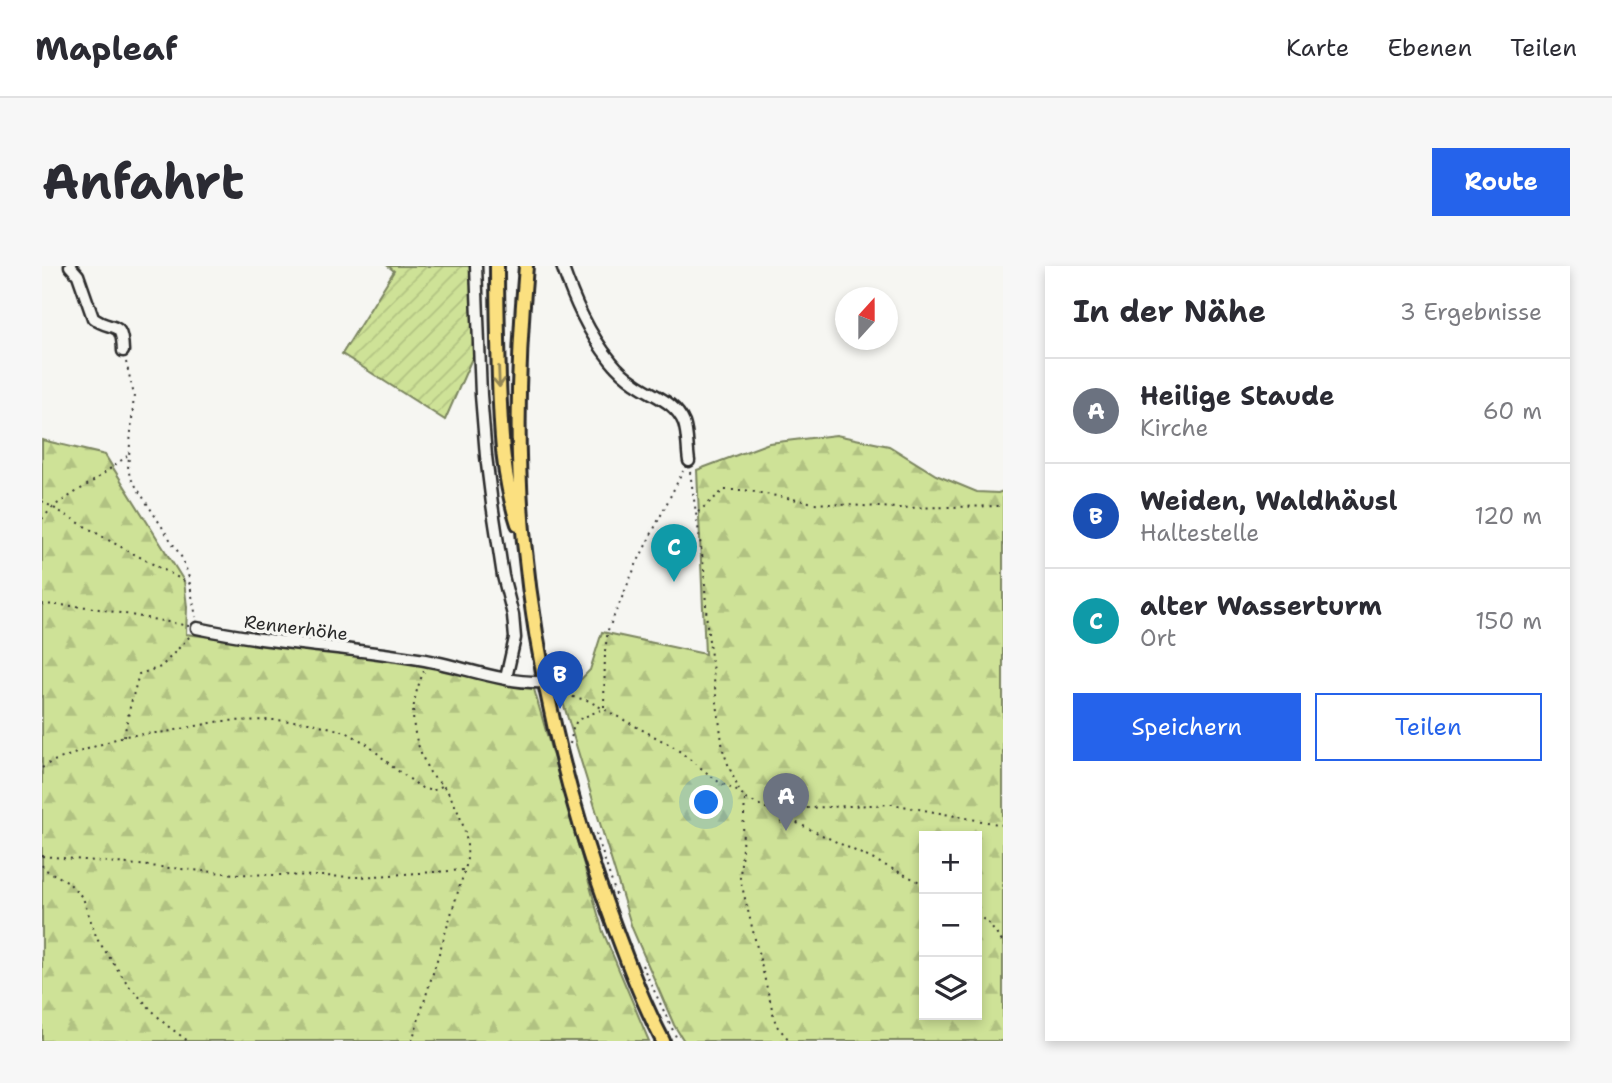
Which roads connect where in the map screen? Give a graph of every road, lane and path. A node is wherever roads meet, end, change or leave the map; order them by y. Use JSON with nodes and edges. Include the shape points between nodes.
{"nodes":[{"id":1,"x":70,"y":266,"type":"edge"},
{"id":2,"x":477,"y":266,"type":"edge"},
{"id":3,"x":498,"y":266,"type":"edge"},
{"id":4,"x":526,"y":266,"type":"edge"},
{"id":5,"x":562,"y":266,"type":"edge"},
{"id":6,"x":123,"y":351,"type":"joint"},
{"id":7,"x":128,"y":455,"type":"junction"},
{"id":8,"x":689,"y":461,"type":"junction"},
{"id":9,"x":42,"y":500,"type":"edge"},
{"id":10,"x":54,"y":506,"type":"junction"},
{"id":11,"x":1003,"y":506,"type":"edge"},
{"id":12,"x":697,"y":512,"type":"junction"},
{"id":13,"x":42,"y":519,"type":"edge"},
{"id":14,"x":524,"y":541,"type":"junction"},
{"id":15,"x":191,"y":584,"type":"junction"},
{"id":16,"x":42,"y":604,"type":"edge"},
{"id":17,"x":197,"y":628,"type":"junction"},
{"id":18,"x":429,"y":660,"type":"junction"},
{"id":19,"x":506,"y":678,"type":"junction"},
{"id":20,"x":546,"y":687,"type":"junction"},
{"id":21,"x":604,"y":708,"type":"junction"},
{"id":22,"x":124,"y":736,"type":"junction"},
{"id":23,"x":570,"y":746,"type":"dead end"},
{"id":24,"x":42,"y":768,"type":"edge"},
{"id":25,"x":444,"y":785,"type":"junction"},
{"id":26,"x":741,"y":793,"type":"junction"},
{"id":27,"x":745,"y":798,"type":"junction"},
{"id":28,"x":776,"y":813,"type":"junction"},
{"id":29,"x":1003,"y":825,"type":"edge"},
{"id":30,"x":783,"y":827,"type":"dead end"},
{"id":31,"x":594,"y":830,"type":"dead end"},
{"id":32,"x":42,"y":856,"type":"edge"},
{"id":33,"x":42,"y":865,"type":"edge"},
{"id":34,"x":464,"y":870,"type":"junction"},
{"id":35,"x":919,"y":882,"type":"edge"},
{"id":36,"x":618,"y":903,"type":"dead end"},
{"id":37,"x":982,"y":918,"type":"edge"},
{"id":38,"x":1003,"y":943,"type":"edge"},
{"id":39,"x":638,"y":956,"type":"dead end"},
{"id":40,"x":188,"y":1041,"type":"edge"},
{"id":41,"x":412,"y":1041,"type":"edge"},
{"id":42,"x":663,"y":1041,"type":"edge"},
{"id":43,"x":678,"y":1041,"type":"edge"},
{"id":44,"x":790,"y":1041,"type":"edge"}],
"edges":[{"from":1,"to":6,"type":"street","via":[[78,275],[93,318],[120,330]]},
{"from":2,"to":19,"type":"street","via":[[486,456],[513,615],[514,638]]},
{"from":3,"to":14,"type":"main road","one_way":true,"via":[[504,458],[509,496]]},
{"from":4,"to":14,"type":"main road","via":[[519,419]]},
{"from":5,"to":8,"type":"street","via":[[583,319],[610,360],[629,379],[678,412],[685,426]]},
{"from":6,"to":7,"type":"path","via":[[134,395]]},
{"from":7,"to":10,"type":"path"},
{"from":7,"to":15,"type":"path","via":[[130,477],[182,558]]},
{"from":8,"to":12,"type":"path"},
{"from":8,"to":21,"type":"path","via":[[608,630]]},
{"from":9,"to":10,"type":"path"},
{"from":10,"to":13,"type":"path"},
{"from":10,"to":15,"type":"path"},
{"from":11,"to":12,"type":"path","via":[[896,508],[814,503],[724,490]]},
{"from":12,"to":26,"type":"path","via":[[723,750]]},
{"from":14,"to":20,"type":"main road"},
{"from":15,"to":17,"type":"path"},
{"from":16,"to":17,"type":"path","via":[[88,607]]},
{"from":17,"to":18,"type":"street","name":"Rennerhöhe"},
{"from":17,"to":22,"type":"path","via":[[161,667],[139,674]]},
{"from":18,"to":19,"type":"street","name":"Rennerhöhe"},
{"from":18,"to":25,"type":"path","via":[[417,687],[414,734],[432,776]]},
{"from":19,"to":20,"type":"street","name":"Rennerhöhe"},
{"from":20,"to":21,"type":"path"},
{"from":20,"to":42,"type":"main road","via":[[592,866]]},
{"from":21,"to":23,"type":"path","via":[[577,720]]},
{"from":21,"to":26,"type":"path","via":[[674,747],[720,783]]},
{"from":22,"to":24,"type":"path"},
{"from":22,"to":25,"type":"path","via":[[221,721],[309,722],[346,732],[367,744],[422,788],[432,791]]},
{"from":25,"to":34,"type":"path","via":[[467,844]]},
{"from":26,"to":27,"type":"path"},
{"from":27,"to":28,"type":"path"},
{"from":27,"to":44,"type":"path","via":[[740,878],[776,1025]]},
{"from":28,"to":29,"type":"path","via":[[892,804]]},
{"from":28,"to":30,"type":"path"},
{"from":28,"to":35,"type":"path"},
{"from":31,"to":36,"type":"path"},
{"from":32,"to":34,"type":"path","via":[[235,874],[360,877]]},
{"from":33,"to":40,"type":"path","via":[[83,898],[97,939],[129,986]]},
{"from":34,"to":41,"type":"path"},
{"from":37,"to":38,"type":"path"},
{"from":39,"to":43,"type":"path"}]}
